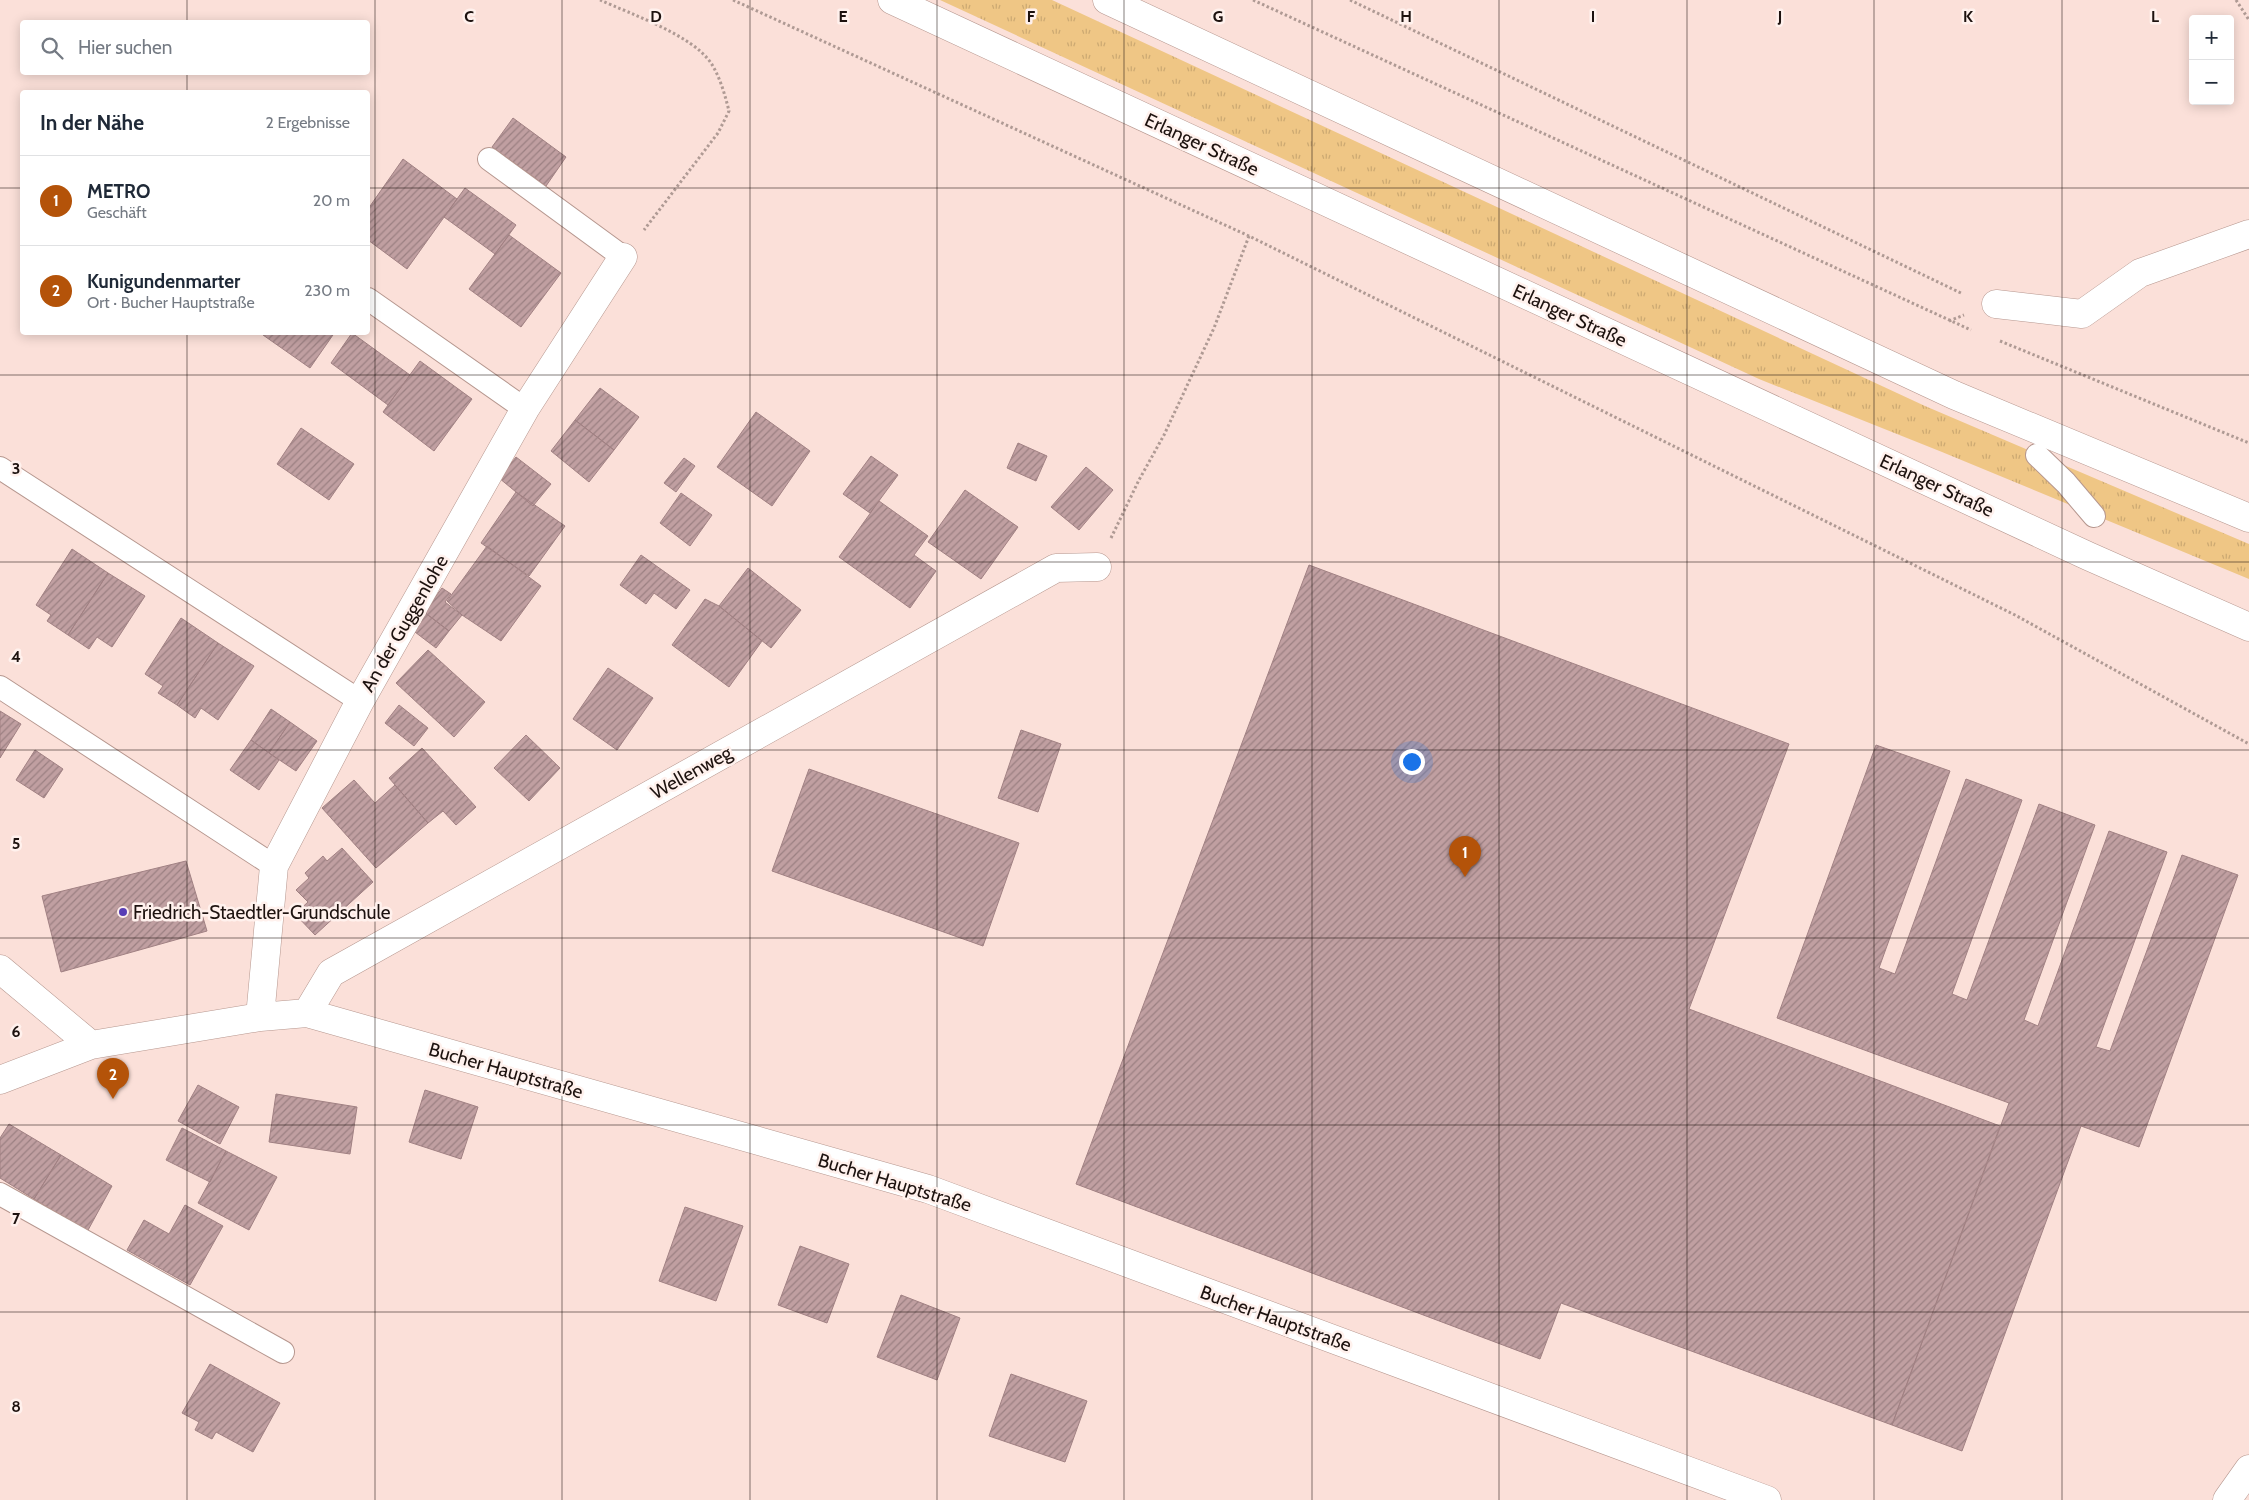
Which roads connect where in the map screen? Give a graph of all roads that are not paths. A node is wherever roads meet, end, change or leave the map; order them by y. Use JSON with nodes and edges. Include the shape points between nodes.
{"nodes":[{"id":1,"x":892,"y":0,"type":"edge"},
{"id":2,"x":1107,"y":0,"type":"edge"},
{"id":3,"x":489,"y":159,"type":"dead end"},
{"id":4,"x":2249,"y":234,"type":"edge"},
{"id":5,"x":624,"y":257,"type":"joint"},
{"id":6,"x":370,"y":300,"type":"edge"},
{"id":7,"x":1996,"y":304,"type":"road end"},
{"id":8,"x":525,"y":410,"type":"junction"},
{"id":9,"x":2037,"y":455,"type":"dead end"},
{"id":10,"x":0,"y":468,"type":"edge"},
{"id":11,"x":2094,"y":516,"type":"dead end"},
{"id":12,"x":2249,"y":518,"type":"edge"},
{"id":13,"x":1097,"y":567,"type":"road end"},
{"id":14,"x":2249,"y":627,"type":"edge"},
{"id":15,"x":0,"y":687,"type":"edge"},
{"id":16,"x":360,"y":700,"type":"junction"},
{"id":17,"x":274,"y":866,"type":"junction"},
{"id":18,"x":0,"y":969,"type":"edge"},
{"id":19,"x":307,"y":1013,"type":"junction"},
{"id":20,"x":260,"y":1017,"type":"junction"},
{"id":21,"x":91,"y":1045,"type":"junction"},
{"id":22,"x":0,"y":1080,"type":"edge"},
{"id":23,"x":0,"y":1194,"type":"edge"},
{"id":24,"x":282,"y":1352,"type":"dead end"},
{"id":25,"x":2249,"y":1469,"type":"edge"},
{"id":26,"x":1767,"y":1500,"type":"edge"},
{"id":27,"x":2228,"y":1500,"type":"edge"}],
"edges":[{"from":1,"to":14,"type":"street","name":"Erlanger Straße","via":[[2088,556]]},
{"from":2,"to":12,"type":"street","via":[[1954,395]]},
{"from":3,"to":5,"type":"lane"},
{"from":4,"to":7,"type":"street","via":[[2140,274],[2082,314]]},
{"from":5,"to":8,"type":"street","name":"An der Guggenlohe"},
{"from":6,"to":8,"type":"lane"},
{"from":8,"to":16,"type":"street","name":"An der Guggenlohe"},
{"from":9,"to":11,"type":"lane"},
{"from":10,"to":16,"type":"lane"},
{"from":13,"to":19,"type":"street","name":"Wellenweg","via":[[1056,568],[340,968],[332,973]]},
{"from":15,"to":17,"type":"lane"},
{"from":16,"to":17,"type":"street","name":"An der Guggenlohe"},
{"from":17,"to":20,"type":"street","name":"An der Guggenlohe"},
{"from":18,"to":21,"type":"street"},
{"from":19,"to":20,"type":"street","name":"Bucher Hauptstraße"},
{"from":19,"to":26,"type":"street","name":"Bucher Hauptstraße","via":[[928,1189]]},
{"from":20,"to":21,"type":"street","name":"Bucher Hauptstraße"},
{"from":21,"to":22,"type":"street","name":"Bucher Hauptstraße"},
{"from":23,"to":24,"type":"lane"},
{"from":25,"to":27,"type":"street"}]}
